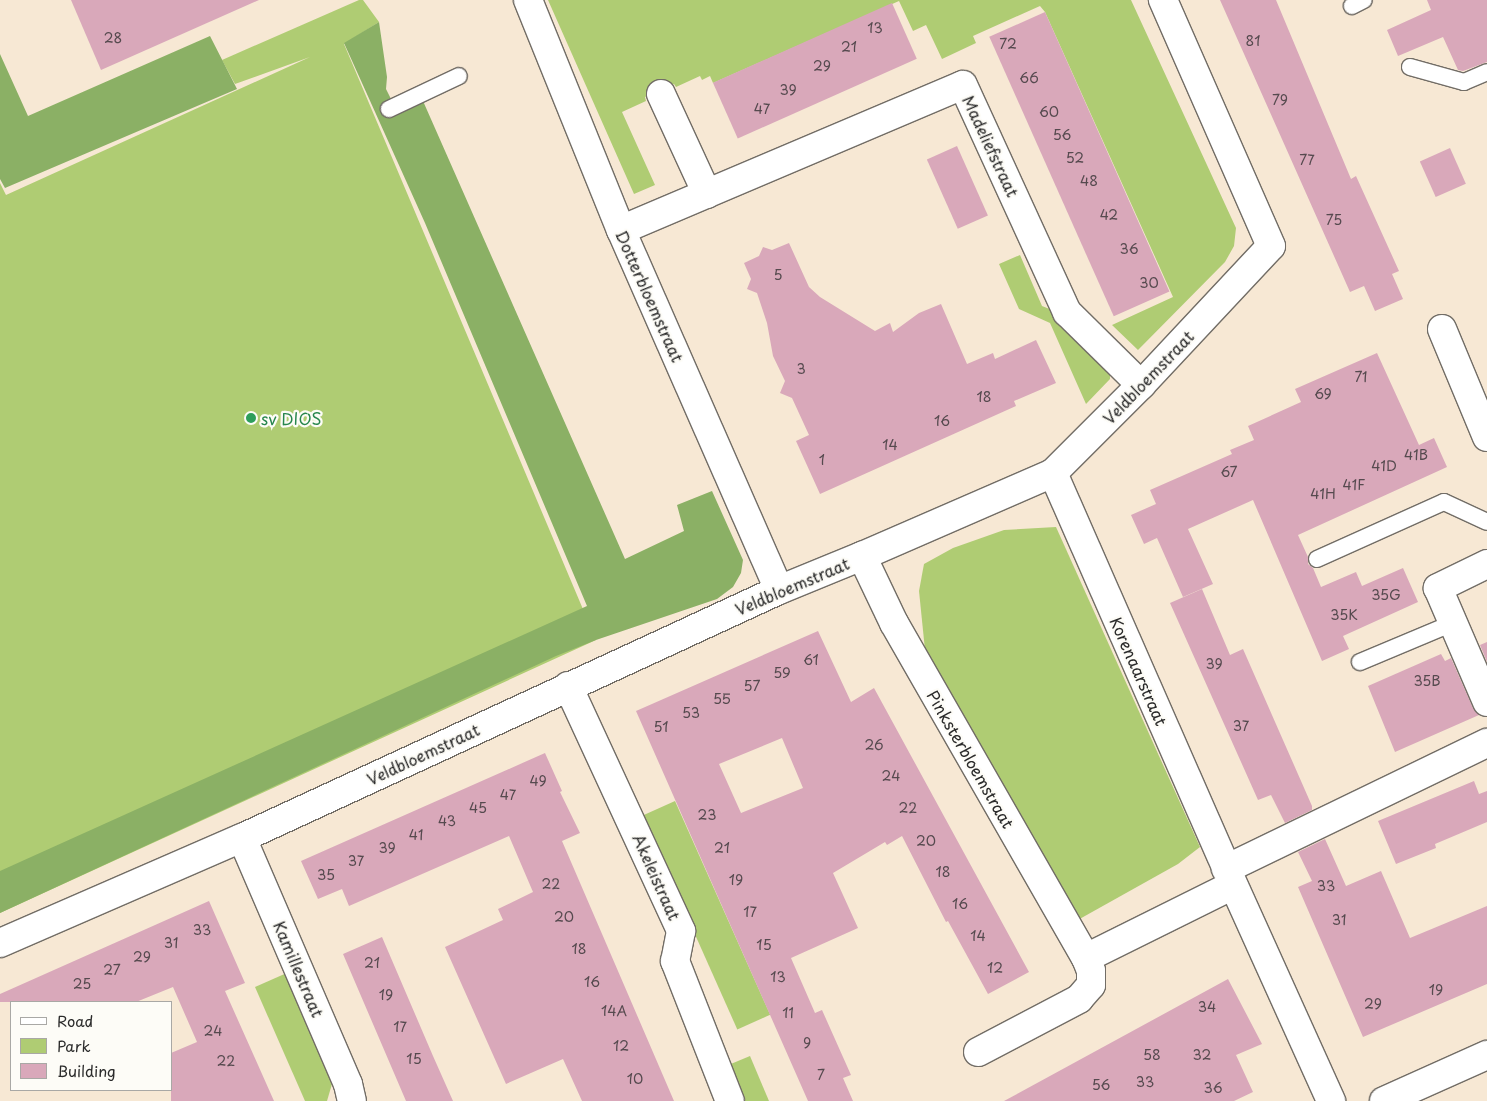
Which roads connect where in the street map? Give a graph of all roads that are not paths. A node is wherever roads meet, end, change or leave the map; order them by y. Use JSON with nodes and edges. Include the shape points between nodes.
{"nodes":[{"id":1,"x":528,"y":0,"type":"edge"},
{"id":2,"x":1163,"y":0,"type":"edge"},
{"id":3,"x":1410,"y":67,"type":"dead end"},
{"id":4,"x":1487,"y":72,"type":"edge"},
{"id":5,"x":459,"y":76,"type":"dead end"},
{"id":6,"x":661,"y":94,"type":"dead end"},
{"id":7,"x":388,"y":109,"type":"dead end"},
{"id":8,"x":707,"y":194,"type":"junction"},
{"id":9,"x":621,"y":230,"type":"junction"},
{"id":10,"x":1442,"y":329,"type":"dead end"},
{"id":11,"x":1141,"y":385,"type":"junction"},
{"id":12,"x":1487,"y":437,"type":"edge"},
{"id":13,"x":1053,"y":473,"type":"junction"},
{"id":14,"x":1487,"y":522,"type":"edge"},
{"id":15,"x":862,"y":556,"type":"junction"},
{"id":16,"x":1317,"y":559,"type":"dead end"},
{"id":17,"x":1487,"y":564,"type":"edge"},
{"id":18,"x":778,"y":590,"type":"junction"},
{"id":19,"x":1453,"y":623,"type":"junction"},
{"id":20,"x":1360,"y":662,"type":"dead end"},
{"id":21,"x":568,"y":686,"type":"junction"},
{"id":22,"x":1487,"y":702,"type":"edge"},
{"id":23,"x":1487,"y":742,"type":"edge"},
{"id":24,"x":242,"y":838,"type":"junction"},
{"id":25,"x":1230,"y":877,"type":"junction"},
{"id":26,"x":0,"y":943,"type":"edge"},
{"id":27,"x":1086,"y":958,"type":"junction"},
{"id":28,"x":978,"y":1052,"type":"dead end"},
{"id":29,"x":1487,"y":1055,"type":"edge"},
{"id":30,"x":352,"y":1101,"type":"edge"},
{"id":31,"x":730,"y":1101,"type":"edge"},
{"id":32,"x":1331,"y":1101,"type":"edge"},
{"id":33,"x":1384,"y":1101,"type":"edge"}],
"edges":[{"from":1,"to":9,"type":"street","name":"Dotterbloemstraat"},
{"from":2,"to":11,"type":"street","name":"Veldbloemstraat","via":[[1271,246]]},
{"from":3,"to":4,"type":"lane","via":[[1464,82]]},
{"from":5,"to":7,"type":"lane"},
{"from":6,"to":8,"type":"street"},
{"from":8,"to":9,"type":"street","name":"Madeliefstraat"},
{"from":8,"to":11,"type":"street","name":"Madeliefstraat","via":[[963,85],[1068,312]]},
{"from":9,"to":18,"type":"street","name":"Dotterbloemstraat"},
{"from":10,"to":12,"type":"street"},
{"from":11,"to":13,"type":"street","name":"Veldbloemstraat"},
{"from":13,"to":15,"type":"street","name":"Veldbloemstraat"},
{"from":13,"to":25,"type":"street","name":"Korenaarstraat"},
{"from":14,"to":16,"type":"lane","via":[[1444,502]]},
{"from":15,"to":18,"type":"street","name":"Veldbloemstraat"},
{"from":15,"to":27,"type":"street","name":"Pinksterbloemstraat","via":[[894,624]]},
{"from":17,"to":19,"type":"street","via":[[1438,588]]},
{"from":18,"to":21,"type":"street","name":"Veldbloemstraat"},
{"from":19,"to":20,"type":"lane"},
{"from":19,"to":22,"type":"street"},
{"from":21,"to":24,"type":"street","name":"Veldbloemstraat"},
{"from":21,"to":31,"type":"street","name":"Akeleistraat","via":[[681,931],[675,961]]},
{"from":23,"to":25,"type":"street"},
{"from":24,"to":26,"type":"street","name":"Veldbloemstraat"},
{"from":24,"to":30,"type":"street","name":"Kamillestraat","via":[[348,1084]]},
{"from":25,"to":27,"type":"street"},
{"from":25,"to":32,"type":"street","name":"Korenaarstraat"},
{"from":27,"to":28,"type":"street","name":"Pinksterbloemstraat","via":[[1091,985],[1079,999]]},
{"from":29,"to":33,"type":"street"}]}
